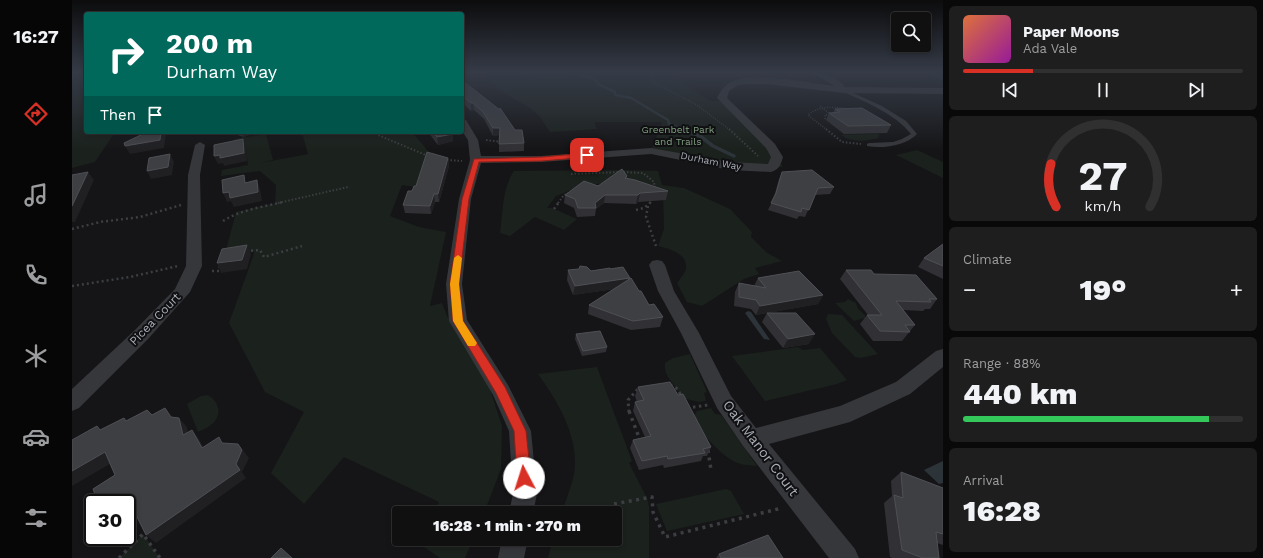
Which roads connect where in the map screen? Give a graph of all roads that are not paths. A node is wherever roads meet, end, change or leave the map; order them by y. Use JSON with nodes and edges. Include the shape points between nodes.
{"nodes":[{"id":1,"x":722,"y":98,"type":"edge"},
{"id":2,"x":861,"y":98,"type":"edge"},
{"id":3,"x":464,"y":125,"type":"edge"},
{"id":4,"x":869,"y":144,"type":"road end"},
{"id":5,"x":200,"y":145,"type":"dead end"},
{"id":6,"x":476,"y":160,"type":"junction"},
{"id":7,"x":656,"y":255,"type":"road end"},
{"id":8,"x":943,"y":356,"type":"edge"},
{"id":9,"x":79,"y":390,"type":"edge"},
{"id":10,"x":72,"y":402,"type":"edge"},
{"id":11,"x":751,"y":439,"type":"junction"},
{"id":12,"x":522,"y":506,"type":"edge"},
{"id":13,"x":514,"y":546,"type":"edge"},
{"id":14,"x":511,"y":558,"type":"edge"},
{"id":15,"x":846,"y":558,"type":"edge"}],
"edges":[{"from":1,"to":6,"type":"street","name":"Durham Way","via":[[771,146],[777,157],[775,164],[770,168],[724,166],[669,152],[651,151],[542,159]]},
{"from":2,"to":4,"type":"lane","via":[[904,122],[914,134],[909,139],[891,144]]},
{"from":3,"to":6,"type":"street","via":[[474,140]]},
{"from":5,"to":9,"type":"street","name":"Picea Court","via":[[194,175],[194,266],[182,292],[142,334]]},
{"from":6,"to":12,"type":"street","via":[[466,199],[454,284],[458,321],[501,390],[520,431],[525,494]]},
{"from":7,"to":11,"type":"street","name":"Oak Manor Court","via":[[666,291],[724,402]]},
{"from":8,"to":11,"type":"street","via":[[903,388],[843,415]]},
{"from":9,"to":10,"type":"street","name":"Picea Court"},
{"from":11,"to":15,"type":"street","name":"Oak Manor Court"},
{"from":13,"to":14,"type":"street"}]}
